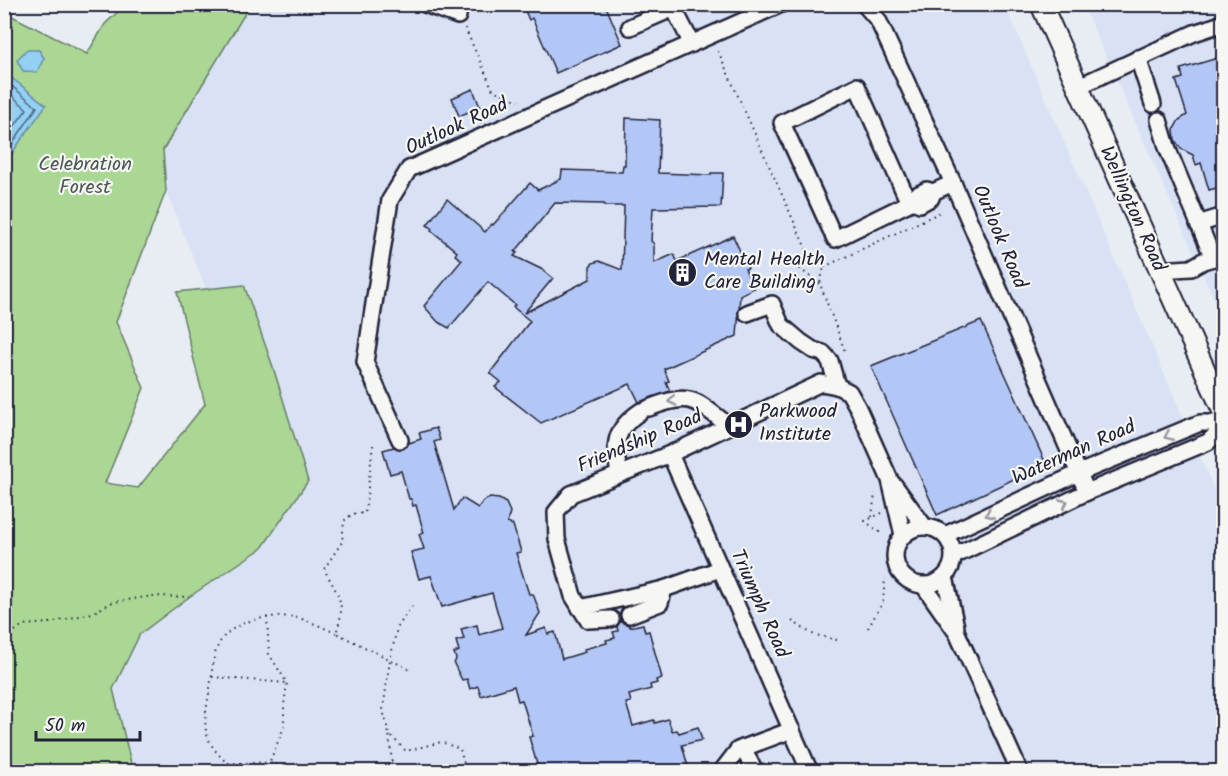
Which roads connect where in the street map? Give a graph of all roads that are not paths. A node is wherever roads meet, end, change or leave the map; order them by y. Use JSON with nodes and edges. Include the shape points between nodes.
{"nodes":[{"id":1,"x":425,"y":4,"type":"edge"},
{"id":2,"x":781,"y":4,"type":"edge"},
{"id":3,"x":1041,"y":4,"type":"edge"},
{"id":4,"x":866,"y":5,"type":"edge"},
{"id":5,"x":678,"y":7,"type":"edge"},
{"id":6,"x":462,"y":22,"type":"road end"},
{"id":7,"x":1224,"y":23,"type":"edge"},
{"id":8,"x":630,"y":27,"type":"dead end"},
{"id":9,"x":692,"y":44,"type":"junction"},
{"id":10,"x":1138,"y":58,"type":"junction"},
{"id":11,"x":1077,"y":87,"type":"junction"},
{"id":12,"x":1153,"y":104,"type":"dead end"},
{"id":13,"x":1159,"y":120,"type":"dead end"},
{"id":14,"x":953,"y":183,"type":"junction"},
{"id":15,"x":911,"y":202,"type":"junction"},
{"id":16,"x":1224,"y":216,"type":"edge"},
{"id":17,"x":1198,"y":224,"type":"junction"},
{"id":18,"x":1218,"y":256,"type":"edge"},
{"id":19,"x":1159,"y":270,"type":"junction"},
{"id":20,"x":747,"y":313,"type":"dead end"},
{"id":21,"x":837,"y":386,"type":"junction"},
{"id":22,"x":1224,"y":413,"type":"edge"},
{"id":23,"x":1224,"y":425,"type":"edge"},
{"id":24,"x":729,"y":426,"type":"junction"},
{"id":25,"x":400,"y":440,"type":"dead end"},
{"id":26,"x":670,"y":454,"type":"junction"},
{"id":27,"x":1079,"y":472,"type":"junction"},
{"id":28,"x":619,"y":474,"type":"junction"},
{"id":29,"x":890,"y":480,"type":"junction"},
{"id":30,"x":1087,"y":492,"type":"junction"},
{"id":31,"x":924,"y":526,"type":"junction"},
{"id":32,"x":903,"y":535,"type":"junction"},
{"id":33,"x":945,"y":535,"type":"junction"},
{"id":34,"x":954,"y":556,"type":"junction"},
{"id":35,"x":720,"y":568,"type":"junction"},
{"id":36,"x":945,"y":577,"type":"junction"},
{"id":37,"x":924,"y":586,"type":"junction"},
{"id":38,"x":664,"y":589,"type":"junction"},
{"id":39,"x":580,"y":608,"type":"junction"},
{"id":40,"x":629,"y":615,"type":"dead end"},
{"id":41,"x":611,"y":619,"type":"dead end"},
{"id":42,"x":957,"y":633,"type":"junction"},
{"id":43,"x":792,"y":730,"type":"junction"},
{"id":44,"x":743,"y":748,"type":"junction"},
{"id":45,"x":722,"y":771,"type":"edge"},
{"id":46,"x":755,"y":771,"type":"edge"},
{"id":47,"x":810,"y":771,"type":"edge"},
{"id":48,"x":1020,"y":771,"type":"edge"}],
"edges":[{"from":1,"to":6,"type":"street"},
{"from":2,"to":9,"type":"street","name":"Outlook Road"},
{"from":3,"to":11,"type":"main road","name":"Wellington Road"},
{"from":4,"to":14,"type":"street","name":"Outlook Road","via":[[878,20]]},
{"from":5,"to":8,"type":"street"},
{"from":5,"to":9,"type":"street"},
{"from":7,"to":10,"type":"street"},
{"from":9,"to":25,"type":"street","name":"Outlook Road","via":[[410,169],[390,200],[365,362]]},
{"from":10,"to":11,"type":"street"},
{"from":10,"to":12,"type":"street"},
{"from":11,"to":19,"type":"main road","name":"Wellington Road"},
{"from":13,"to":17,"type":"street"},
{"from":14,"to":15,"type":"street","via":[[933,192],[927,190]]},
{"from":14,"to":27,"type":"street","name":"Outlook Road"},
{"from":15,"to":15,"type":"street","via":[[835,238],[782,123],[857,87]]},
{"from":16,"to":17,"type":"street"},
{"from":17,"to":18,"type":"street"},
{"from":18,"to":19,"type":"street","via":[[1191,268]]},
{"from":19,"to":22,"type":"main road","name":"Wellington Road"},
{"from":20,"to":21,"type":"street","via":[[772,304],[782,325],[830,361]]},
{"from":21,"to":24,"type":"street","name":"Friendship Road","via":[[821,383]]},
{"from":21,"to":29,"type":"street","via":[[849,392]]},
{"from":23,"to":27,"type":"street","name":"Waterman Road","one_way":true,"via":[[1200,423]]},
{"from":23,"to":30,"type":"street","name":"Waterman Road","via":[[1208,442]]},
{"from":24,"to":26,"type":"street","name":"Friendship Road"},
{"from":24,"to":28,"type":"street","one_way":true,"via":[[687,399],[645,409],[632,417],[615,444]]},
{"from":26,"to":28,"type":"street","name":"Friendship Road"},
{"from":26,"to":35,"type":"street","name":"Triumph Road"},
{"from":27,"to":30,"type":"street","name":"Outlook Road"},
{"from":27,"to":33,"type":"street","name":"Waterman Road","one_way":true},
{"from":28,"to":39,"type":"street","name":"Friendship Road","via":[[571,494],[556,512],[557,539]]},
{"from":29,"to":31,"type":"street"},
{"from":29,"to":32,"type":"street"},
{"from":34,"to":30,"type":"street","name":"Waterman Road","one_way":true},
{"from":31,"to":32,"type":"street"},
{"from":31,"to":33,"type":"street"},
{"from":32,"to":37,"type":"street","via":[[894,556],[897,568],[903,577]]},
{"from":33,"to":34,"type":"street"},
{"from":34,"to":36,"type":"street"},
{"from":35,"to":38,"type":"street"},
{"from":35,"to":43,"type":"street","name":"Triumph Road"},
{"from":36,"to":37,"type":"street"},
{"from":36,"to":42,"type":"street"},
{"from":37,"to":42,"type":"street"},
{"from":38,"to":39,"type":"street"},
{"from":38,"to":40,"type":"street","via":[[660,603]]},
{"from":39,"to":41,"type":"street","via":[[588,620]]},
{"from":42,"to":48,"type":"street"},
{"from":43,"to":44,"type":"street"},
{"from":43,"to":47,"type":"street","name":"Triumph Road"},
{"from":44,"to":45,"type":"street"},
{"from":44,"to":46,"type":"street"}]}
